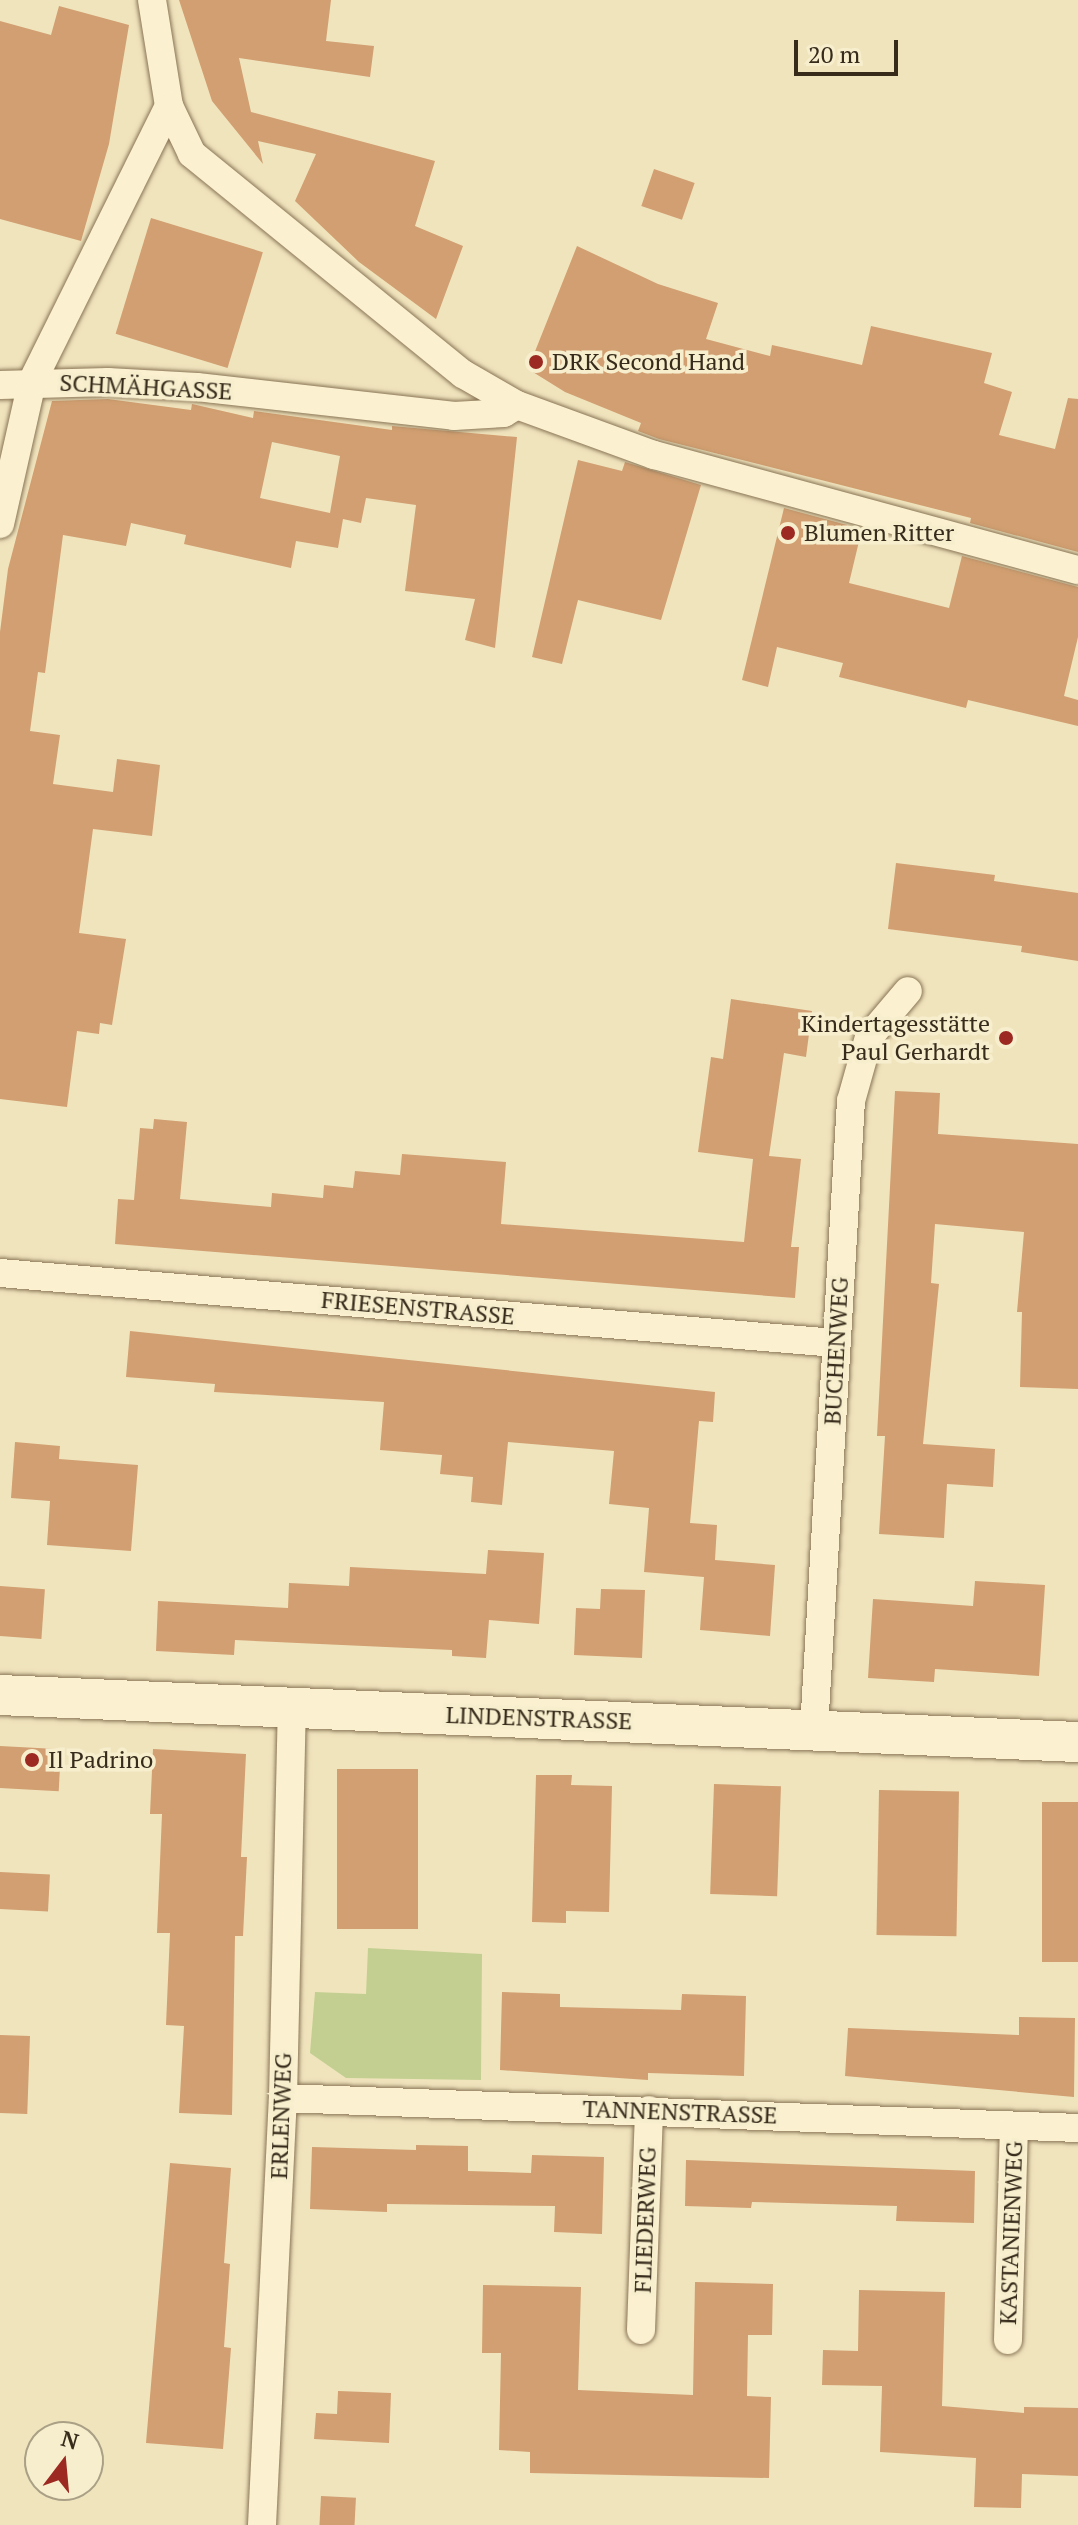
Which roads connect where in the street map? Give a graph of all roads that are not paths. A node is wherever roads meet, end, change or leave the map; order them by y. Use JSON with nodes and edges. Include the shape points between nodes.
{"nodes":[{"id":1,"x":152,"y":0,"type":"edge"},
{"id":2,"x":169,"y":106,"type":"junction"},
{"id":3,"x":32,"y":382,"type":"junction"},
{"id":4,"x":0,"y":385,"type":"edge"},
{"id":5,"x":517,"y":405,"type":"junction"},
{"id":6,"x":0,"y":524,"type":"edge"},
{"id":7,"x":1078,"y":570,"type":"edge"},
{"id":8,"x":908,"y":991,"type":"dead end"},
{"id":9,"x":0,"y":1273,"type":"edge"},
{"id":10,"x":836,"y":1343,"type":"junction"},
{"id":11,"x":0,"y":1695,"type":"edge"},
{"id":12,"x":292,"y":1707,"type":"junction"},
{"id":13,"x":814,"y":1729,"type":"junction"},
{"id":14,"x":1078,"y":1742,"type":"edge"},
{"id":15,"x":283,"y":2098,"type":"junction"},
{"id":16,"x":649,"y":2110,"type":"junction"},
{"id":17,"x":1014,"y":2126,"type":"junction"},
{"id":18,"x":1078,"y":2128,"type":"edge"},
{"id":19,"x":641,"y":2330,"type":"dead end"},
{"id":20,"x":1008,"y":2340,"type":"dead end"},
{"id":21,"x":262,"y":2525,"type":"edge"}],
"edges":[{"from":1,"to":2,"type":"street"},
{"from":2,"to":3,"type":"street","name":"SCHMÄHGASSE","via":[[131,172]]},
{"from":2,"to":5,"type":"street","via":[[192,154],[463,374]]},
{"from":3,"to":4,"type":"street"},
{"from":3,"to":5,"type":"street","name":"SCHMÄHGASSE","via":[[197,387],[454,416],[504,413]]},
{"from":3,"to":6,"type":"street"},
{"from":5,"to":7,"type":"street","via":[[654,455]]},
{"from":8,"to":10,"type":"street","name":"BUCHENWEG","via":[[869,1037],[855,1072]]},
{"from":9,"to":10,"type":"street","name":"FRIESENSTRASSE"},
{"from":10,"to":13,"type":"street","name":"BUCHENWEG"},
{"from":11,"to":12,"type":"main road","name":"LINDENSTRASSE"},
{"from":12,"to":13,"type":"main road","name":"LINDENSTRASSE"},
{"from":12,"to":15,"type":"street","name":"ERLENWEG"},
{"from":13,"to":14,"type":"main road","name":"LINDENSTRASSE"},
{"from":15,"to":16,"type":"street","name":"TANNENSTRASSE"},
{"from":15,"to":21,"type":"street","name":"ERLENWEG"},
{"from":16,"to":17,"type":"street","name":"TANNENSTRASSE"},
{"from":16,"to":19,"type":"street","name":"FLIEDERWEG"},
{"from":17,"to":18,"type":"street","name":"TANNENSTRASSE"},
{"from":17,"to":20,"type":"street","name":"KASTANIENWEG"}]}
